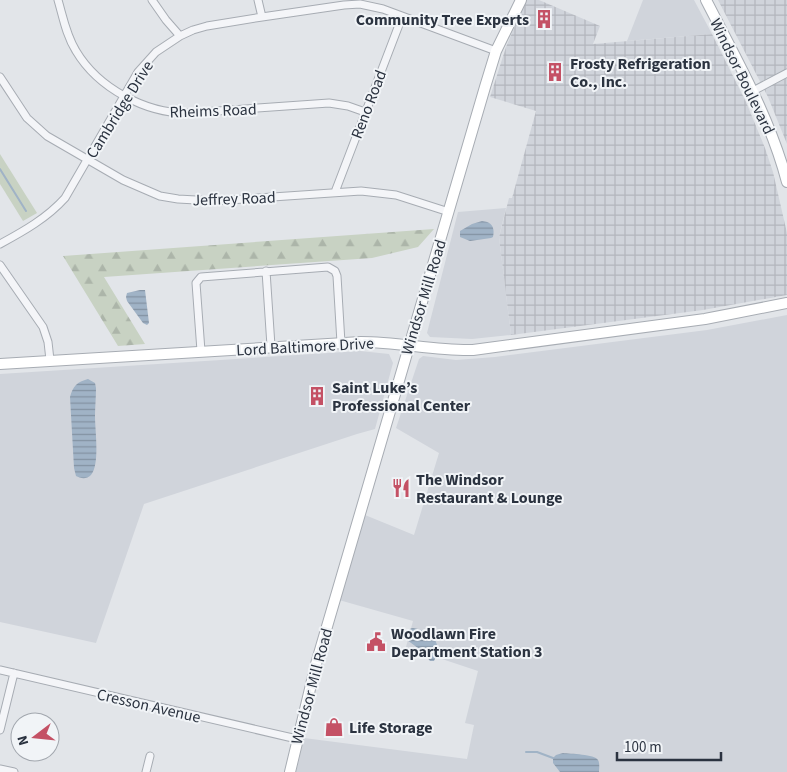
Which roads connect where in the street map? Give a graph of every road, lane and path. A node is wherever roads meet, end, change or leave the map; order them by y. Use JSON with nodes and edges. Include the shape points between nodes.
{"nodes":[{"id":1,"x":58,"y":0,"type":"edge"},
{"id":2,"x":152,"y":0,"type":"edge"},
{"id":3,"x":258,"y":0,"type":"edge"},
{"id":4,"x":521,"y":0,"type":"edge"},
{"id":5,"x":706,"y":0,"type":"edge"},
{"id":6,"x":343,"y":2,"type":"edge"},
{"id":7,"x":402,"y":16,"type":"junction"},
{"id":8,"x":262,"y":17,"type":"junction"},
{"id":9,"x":180,"y":36,"type":"junction"},
{"id":10,"x":496,"y":51,"type":"junction"},
{"id":11,"x":787,"y":73,"type":"edge"},
{"id":12,"x":0,"y":78,"type":"edge"},
{"id":13,"x":753,"y":91,"type":"junction"},
{"id":14,"x":125,"y":95,"type":"junction"},
{"id":15,"x":365,"y":112,"type":"junction"},
{"id":16,"x":87,"y":160,"type":"junction"},
{"id":17,"x":787,"y":182,"type":"edge"},
{"id":18,"x":335,"y":192,"type":"junction"},
{"id":19,"x":449,"y":212,"type":"junction"},
{"id":20,"x":0,"y":244,"type":"edge"},
{"id":21,"x":0,"y":265,"type":"edge"},
{"id":22,"x":266,"y":272,"type":"junction"},
{"id":23,"x":787,"y":304,"type":"edge"},
{"id":24,"x":341,"y":342,"type":"junction"},
{"id":25,"x":271,"y":346,"type":"junction"},
{"id":26,"x":409,"y":346,"type":"junction"},
{"id":27,"x":200,"y":351,"type":"junction"},
{"id":28,"x":50,"y":360,"type":"junction"},
{"id":29,"x":0,"y":364,"type":"edge"},
{"id":30,"x":0,"y":670,"type":"edge"},
{"id":31,"x":14,"y":673,"type":"junction"},
{"id":32,"x":0,"y":730,"type":"edge"},
{"id":33,"x":297,"y":739,"type":"junction"},
{"id":34,"x":150,"y":756,"type":"dead end"},
{"id":35,"x":0,"y":769,"type":"edge"},
{"id":36,"x":14,"y":772,"type":"edge"},
{"id":37,"x":146,"y":772,"type":"edge"},
{"id":38,"x":290,"y":772,"type":"edge"}],
"edges":[{"from":1,"to":14,"type":"street","name":"Rheims Road","via":[[68,35],[84,64]]},
{"from":2,"to":9,"type":"street"},
{"from":3,"to":8,"type":"street"},
{"from":4,"to":10,"type":"main road","name":"Windsor Mill Road"},
{"from":5,"to":13,"type":"main road","name":"Windsor Boulevard"},
{"from":6,"to":7,"type":"street","name":"Cambridge Drive","via":[[371,6]]},
{"from":6,"to":8,"type":"street","name":"Cambridge Drive"},
{"from":7,"to":10,"type":"street","name":"Cambridge Drive"},
{"from":7,"to":15,"type":"street","name":"Reno Road"},
{"from":8,"to":9,"type":"street","name":"Cambridge Drive","via":[[207,26]]},
{"from":9,"to":14,"type":"street","name":"Cambridge Drive","via":[[147,61]]},
{"from":10,"to":19,"type":"main road","name":"Windsor Mill Road"},
{"from":11,"to":13,"type":"street"},
{"from":12,"to":16,"type":"street","name":"Jeffrey Road","via":[[36,128]]},
{"from":13,"to":17,"type":"main road","name":"Windsor Boulevard","via":[[776,145]]},
{"from":14,"to":15,"type":"street","name":"Rheims Road","via":[[151,108],[176,114],[329,103]]},
{"from":14,"to":16,"type":"street","name":"Cambridge Drive"},
{"from":15,"to":18,"type":"street","name":"Reno Road"},
{"from":16,"to":18,"type":"street","name":"Jeffrey Road","via":[[142,189],[178,199],[214,201]]},
{"from":16,"to":20,"type":"street","name":"Cambridge Drive","via":[[57,207]]},
{"from":18,"to":19,"type":"street","name":"Jeffrey Road","via":[[396,195]]},
{"from":19,"to":26,"type":"main road","name":"Windsor Mill Road"},
{"from":21,"to":28,"type":"street","via":[[43,327]]},
{"from":22,"to":24,"type":"street","via":[[328,267],[335,271]]},
{"from":22,"to":25,"type":"street"},
{"from":22,"to":27,"type":"street","via":[[206,276],[198,280]]},
{"from":23,"to":26,"type":"main road","name":"Lord Baltimore Drive","via":[[705,319],[473,350]]},
{"from":24,"to":25,"type":"main road","name":"Lord Baltimore Drive"},
{"from":24,"to":26,"type":"main road","name":"Lord Baltimore Drive"},
{"from":25,"to":27,"type":"main road","name":"Lord Baltimore Drive"},
{"from":26,"to":33,"type":"main road","name":"Windsor Mill Road"},
{"from":27,"to":28,"type":"main road","name":"Lord Baltimore Drive"},
{"from":28,"to":29,"type":"main road","name":"Lord Baltimore Drive"},
{"from":30,"to":31,"type":"street","name":"Cresson Avenue"},
{"from":31,"to":32,"type":"street"},
{"from":31,"to":33,"type":"street","name":"Cresson Avenue"},
{"from":33,"to":38,"type":"main road","name":"Windsor Mill Road"},
{"from":34,"to":37,"type":"street"},
{"from":35,"to":36,"type":"street"}]}
